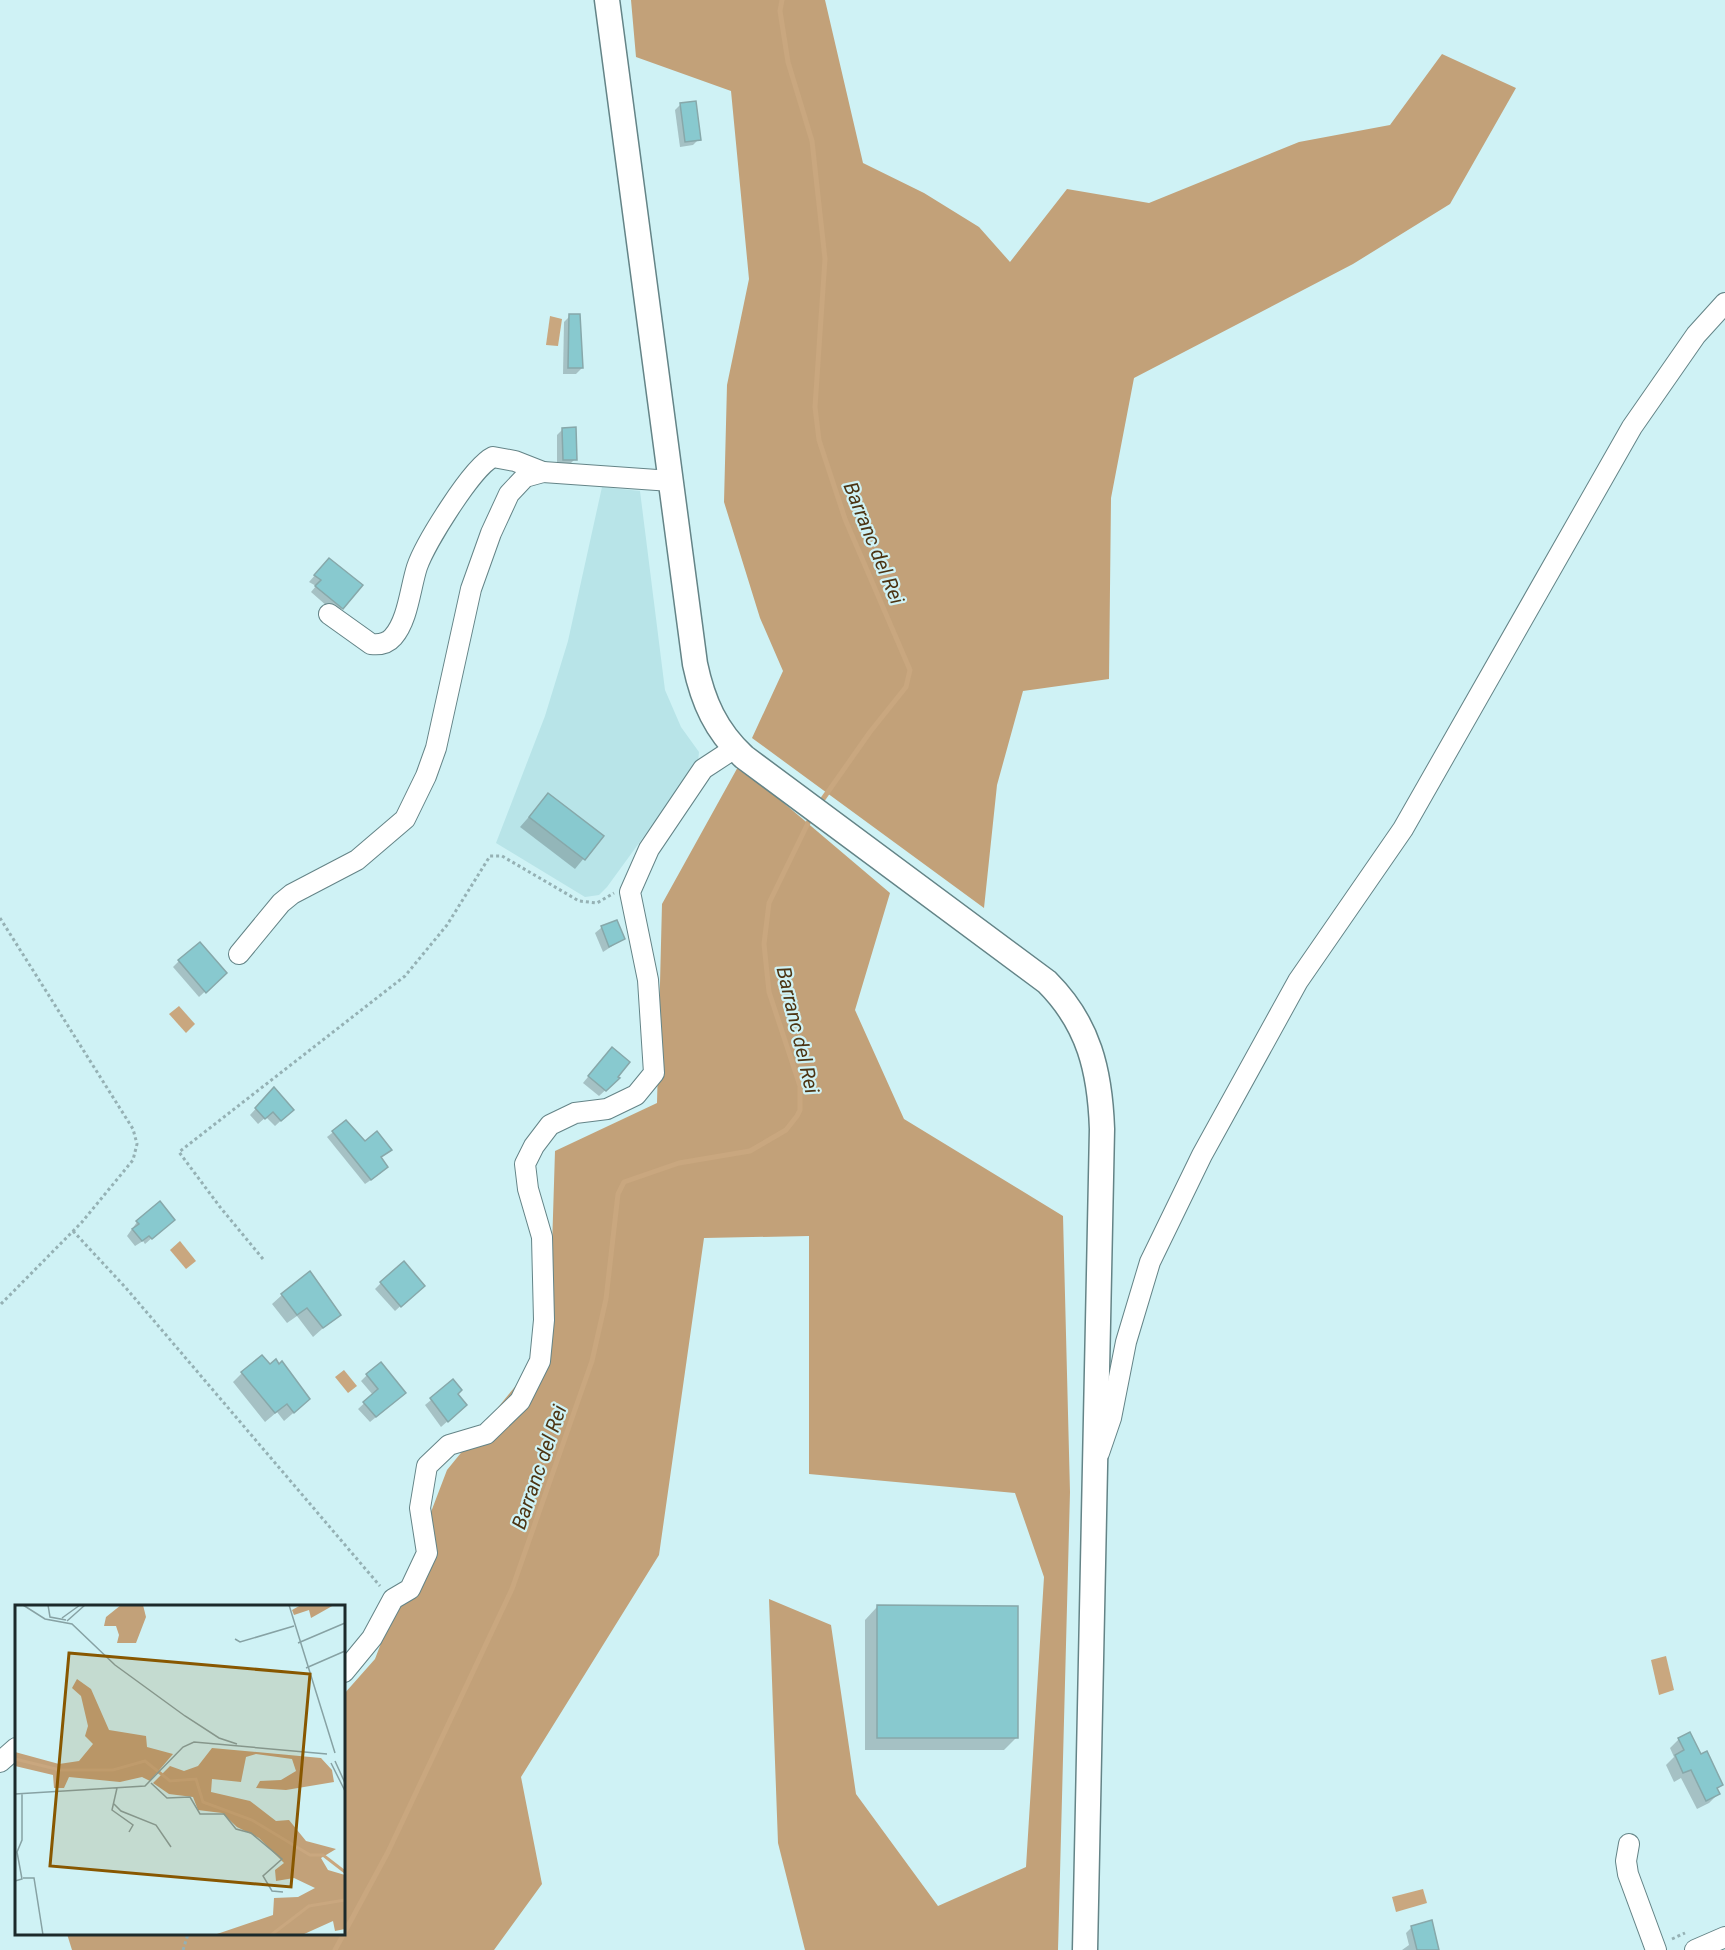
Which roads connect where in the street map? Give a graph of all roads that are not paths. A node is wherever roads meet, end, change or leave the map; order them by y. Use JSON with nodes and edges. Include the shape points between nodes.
{"nodes":[{"id":1,"x":607,"y":0,"type":"edge"},
{"id":2,"x":1725,"y":303,"type":"edge"},
{"id":3,"x":543,"y":472,"type":"junction"},
{"id":4,"x":670,"y":481,"type":"junction"},
{"id":5,"x":329,"y":614,"type":"dead end"},
{"id":6,"x":740,"y":753,"type":"junction"},
{"id":7,"x":239,"y":954,"type":"dead end"},
{"id":8,"x":1095,"y":1464,"type":"junction"},
{"id":9,"x":345,"y":1671,"type":"edge"},
{"id":10,"x":15,"y":1749,"type":"edge"},
{"id":11,"x":0,"y":1762,"type":"edge"},
{"id":12,"x":1629,"y":1844,"type":"dead end"},
{"id":13,"x":1725,"y":1937,"type":"edge"},
{"id":14,"x":1084,"y":1945,"type":"edge"},
{"id":15,"x":1656,"y":1950,"type":"edge"},
{"id":16,"x":1695,"y":1950,"type":"edge"}],
"edges":[{"from":1,"to":4,"type":"main road"},
{"from":2,"to":8,"type":"street","via":[[1696,334],[1632,427],[1403,829],[1298,981],[1202,1155],[1150,1262],[1126,1342],[1111,1418]]},
{"from":3,"to":4,"type":"street"},
{"from":3,"to":5,"type":"street","via":[[493,457],[474,472],[418,566],[392,638],[371,644]]},
{"from":3,"to":7,"type":"street","via":[[525,477],[508,494],[491,533],[471,590],[436,748],[405,819],[357,860],[292,894]]},
{"from":4,"to":6,"type":"main road","via":[[698,678],[716,724]]},
{"from":6,"to":8,"type":"main road","via":[[1047,982],[1071,1009],[1092,1051],[1100,1083],[1102,1129]]},
{"from":6,"to":9,"type":"street","via":[[703,769],[649,849],[630,892],[648,980],[654,1073],[636,1095],[607,1109],[575,1113],[550,1125],[525,1164],[542,1237],[540,1361],[520,1401],[486,1434],[449,1445],[427,1466],[420,1508],[427,1553],[410,1589],[393,1599],[372,1638]]},
{"from":8,"to":14,"type":"main road"},
{"from":10,"to":11,"type":"street"},
{"from":12,"to":15,"type":"street","via":[[1628,1874]]},
{"from":13,"to":16,"type":"street"}]}
